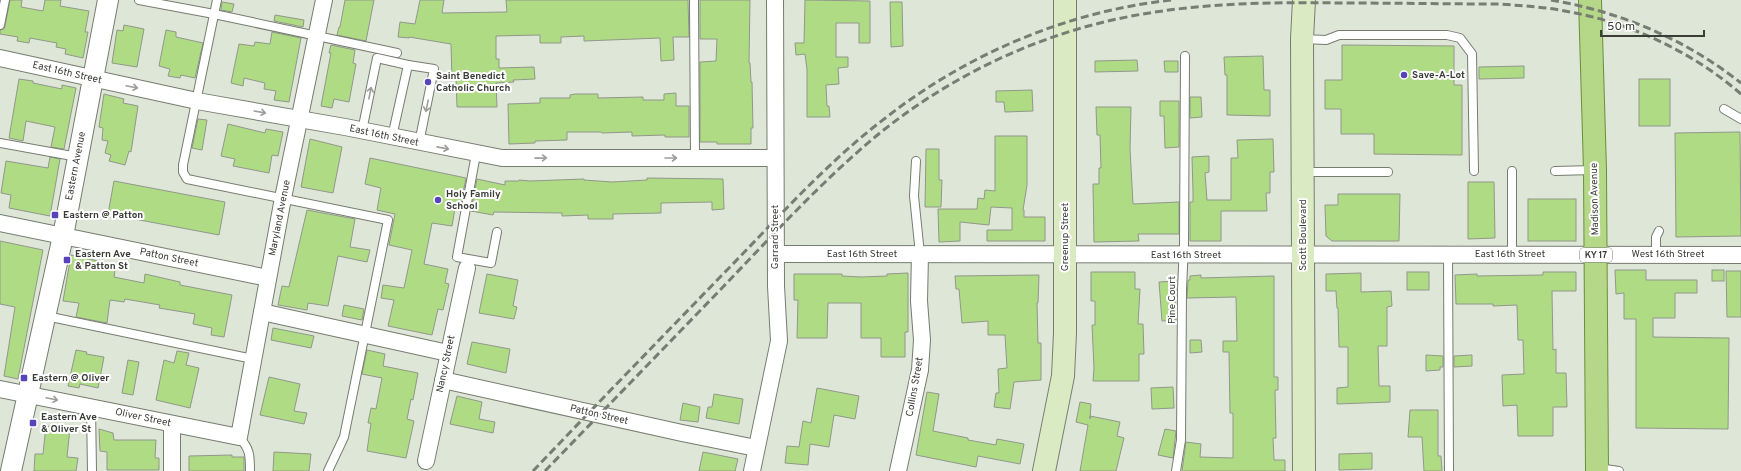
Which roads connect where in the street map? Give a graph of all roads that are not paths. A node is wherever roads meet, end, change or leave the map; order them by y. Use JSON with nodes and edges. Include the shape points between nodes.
{"nodes":[{"id":1,"x":5,"y":0,"type":"edge"},
{"id":2,"x":108,"y":0,"type":"edge"},
{"id":3,"x":139,"y":0,"type":"edge"},
{"id":4,"x":217,"y":0,"type":"edge"},
{"id":5,"x":324,"y":0,"type":"edge"},
{"id":6,"x":694,"y":0,"type":"edge"},
{"id":7,"x":775,"y":0,"type":"edge"},
{"id":8,"x":1065,"y":0,"type":"edge"},
{"id":9,"x":1304,"y":0,"type":"edge"},
{"id":10,"x":1590,"y":0,"type":"edge"},
{"id":11,"x":214,"y":14,"type":"junction"},
{"id":12,"x":0,"y":26,"type":"edge"},
{"id":13,"x":316,"y":37,"type":"junction"},
{"id":14,"x":1302,"y":39,"type":"junction"},
{"id":15,"x":397,"y":53,"type":"dead end"},
{"id":16,"x":1185,"y":56,"type":"dead end"},
{"id":17,"x":0,"y":58,"type":"edge"},
{"id":18,"x":408,"y":64,"type":"junction"},
{"id":19,"x":94,"y":79,"type":"junction"},
{"id":20,"x":197,"y":101,"type":"junction"},
{"id":21,"x":1724,"y":109,"type":"dead end"},
{"id":22,"x":1741,"y":118,"type":"edge"},
{"id":23,"x":300,"y":119,"type":"junction"},
{"id":24,"x":362,"y":131,"type":"junction"},
{"id":25,"x":392,"y":137,"type":"junction"},
{"id":26,"x":0,"y":143,"type":"edge"},
{"id":27,"x":419,"y":143,"type":"junction"},
{"id":28,"x":476,"y":154,"type":"junction"},
{"id":29,"x":78,"y":156,"type":"junction"},
{"id":30,"x":695,"y":158,"type":"junction"},
{"id":31,"x":774,"y":158,"type":"junction"},
{"id":32,"x":916,"y":161,"type":"dead end"},
{"id":33,"x":1595,"y":170,"type":"junction"},
{"id":34,"x":1474,"y":171,"type":"dead end"},
{"id":35,"x":1512,"y":171,"type":"dead end"},
{"id":36,"x":1554,"y":171,"type":"dead end"},
{"id":37,"x":1303,"y":172,"type":"junction"},
{"id":38,"x":1388,"y":172,"type":"dead end"},
{"id":39,"x":283,"y":198,"type":"junction"},
{"id":40,"x":0,"y":223,"type":"edge"},
{"id":41,"x":497,"y":232,"type":"dead end"},
{"id":42,"x":1659,"y":232,"type":"dead end"},
{"id":43,"x":63,"y":236,"type":"junction"},
{"id":44,"x":776,"y":254,"type":"junction"},
{"id":45,"x":920,"y":254,"type":"junction"},
{"id":46,"x":1303,"y":254,"type":"junction"},
{"id":47,"x":1448,"y":254,"type":"junction"},
{"id":48,"x":1512,"y":254,"type":"junction"},
{"id":49,"x":1596,"y":254,"type":"junction"},
{"id":50,"x":1656,"y":254,"type":"junction"},
{"id":51,"x":1065,"y":255,"type":"junction"},
{"id":52,"x":1183,"y":255,"type":"junction"},
{"id":53,"x":1741,"y":255,"type":"edge"},
{"id":54,"x":467,"y":268,"type":"dead end"},
{"id":55,"x":268,"y":278,"type":"junction"},
{"id":56,"x":262,"y":312,"type":"junction"},
{"id":57,"x":46,"y":316,"type":"junction"},
{"id":58,"x":365,"y":335,"type":"junction"},
{"id":59,"x":448,"y":353,"type":"junction"},
{"id":60,"x":253,"y":359,"type":"junction"},
{"id":61,"x":443,"y":380,"type":"junction"},
{"id":62,"x":0,"y":389,"type":"edge"},
{"id":63,"x":28,"y":394,"type":"junction"},
{"id":64,"x":91,"y":407,"type":"junction"},
{"id":65,"x":172,"y":424,"type":"junction"},
{"id":66,"x":239,"y":437,"type":"junction"},
{"id":67,"x":756,"y":448,"type":"junction"},
{"id":68,"x":426,"y":461,"type":"dead end"},
{"id":69,"x":1597,"y":470,"type":"edge"},
{"id":70,"x":11,"y":471,"type":"edge"},
{"id":71,"x":92,"y":471,"type":"edge"},
{"id":72,"x":172,"y":471,"type":"edge"},
{"id":73,"x":250,"y":471,"type":"edge"},
{"id":74,"x":328,"y":471,"type":"edge"},
{"id":75,"x":752,"y":471,"type":"edge"},
{"id":76,"x":898,"y":471,"type":"edge"},
{"id":77,"x":1044,"y":471,"type":"edge"},
{"id":78,"x":1176,"y":471,"type":"edge"},
{"id":79,"x":1304,"y":471,"type":"edge"},
{"id":80,"x":1449,"y":471,"type":"edge"},
{"id":81,"x":1619,"y":471,"type":"edge"}],
"edges":[{"from":1,"to":12,"type":"lane"},
{"from":2,"to":19,"type":"street","name":"Eastern Avenue"},
{"from":3,"to":11,"type":"lane"},
{"from":4,"to":11,"type":"lane"},
{"from":5,"to":13,"type":"street","name":"Maryland Avenue"},
{"from":6,"to":30,"type":"lane"},
{"from":7,"to":31,"type":"street","name":"Garrard Street"},
{"from":8,"to":51,"type":"main road","name":"Greenup Street"},
{"from":9,"to":14,"type":"main road","name":"Scott Boulevard"},
{"from":10,"to":33,"type":"main road","name":"Madison Avenue","number":"KY 17"},
{"from":11,"to":13,"type":"lane"},
{"from":11,"to":20,"type":"lane"},
{"from":13,"to":15,"type":"lane"},
{"from":13,"to":23,"type":"street","name":"Maryland Avenue"},
{"from":14,"to":34,"type":"lane","via":[[1326,40],[1339,35],[1447,35],[1460,38],[1472,54]]},
{"from":14,"to":37,"type":"main road","name":"Scott Boulevard"},
{"from":16,"to":52,"type":"lane","name":"Pine Court"},
{"from":17,"to":19,"type":"street","name":"East 16th Street"},
{"from":24,"to":18,"type":"lane","one_way":true,"via":[[377,58]]},
{"from":18,"to":25,"type":"lane"},
{"from":18,"to":27,"type":"lane","one_way":true,"via":[[434,69]]},
{"from":19,"to":20,"type":"street","name":"East 16th Street","one_way":true},
{"from":19,"to":29,"type":"street","name":"Eastern Avenue"},
{"from":20,"to":23,"type":"street","name":"East 16th Street","one_way":true},
{"from":20,"to":39,"type":"lane","via":[[184,164],[183,172],[187,180]]},
{"from":21,"to":22,"type":"lane"},
{"from":23,"to":24,"type":"street","name":"East 16th Street"},
{"from":23,"to":39,"type":"street","name":"Maryland Avenue"},
{"from":24,"to":25,"type":"street","name":"East 16th Street"},
{"from":25,"to":27,"type":"street","name":"East 16th Street"},
{"from":26,"to":29,"type":"lane"},
{"from":27,"to":28,"type":"street","name":"East 16th Street","one_way":true},
{"from":28,"to":30,"type":"street","name":"East 16th Street","one_way":true,"via":[[513,159]]},
{"from":28,"to":41,"type":"lane","via":[[457,256],[491,263]]},
{"from":29,"to":43,"type":"street","name":"Eastern Avenue"},
{"from":30,"to":31,"type":"street","name":"East 16th Street"},
{"from":31,"to":44,"type":"street","name":"Garrard Street"},
{"from":32,"to":45,"type":"lane","via":[[914,196]]},
{"from":33,"to":36,"type":"lane"},
{"from":33,"to":49,"type":"main road","name":"Madison Avenue","number":"KY 17"},
{"from":35,"to":48,"type":"lane"},
{"from":37,"to":38,"type":"lane"},
{"from":37,"to":46,"type":"main road","name":"Scott Boulevard"},
{"from":39,"to":55,"type":"street","name":"Maryland Avenue"},
{"from":39,"to":58,"type":"lane","via":[[388,220]]},
{"from":40,"to":43,"type":"street","name":"Patton Street"},
{"from":42,"to":50,"type":"lane","via":[[1656,238]]},
{"from":43,"to":55,"type":"street","name":"Patton Street"},
{"from":43,"to":57,"type":"street","name":"Eastern Avenue"},
{"from":44,"to":45,"type":"street","name":"East 16th Street"},
{"from":44,"to":67,"type":"street","name":"Garrard Street","via":[[779,341]]},
{"from":45,"to":51,"type":"street","name":"East 16th Street"},
{"from":45,"to":76,"type":"street","name":"Collins Street","via":[[920,370]]},
{"from":46,"to":47,"type":"street","name":"East 16th Street"},
{"from":46,"to":52,"type":"street","name":"East 16th Street"},
{"from":46,"to":79,"type":"main road","name":"Scott Boulevard"},
{"from":47,"to":48,"type":"street","name":"East 16th Street"},
{"from":47,"to":80,"type":"lane"},
{"from":48,"to":49,"type":"street","name":"East 16th Street"},
{"from":49,"to":50,"type":"street","name":"West 16th Street"},
{"from":49,"to":69,"type":"main road","name":"Madison Avenue","number":"KY 17"},
{"from":50,"to":53,"type":"street","name":"West 16th Street"},
{"from":51,"to":52,"type":"street","name":"East 16th Street"},
{"from":51,"to":77,"type":"main road","name":"Greenup Street","via":[[1063,376]]},
{"from":52,"to":78,"type":"lane","name":"Pine Court","via":[[1181,440]]},
{"from":54,"to":59,"type":"street","name":"Nancy Street"},
{"from":55,"to":56,"type":"street","name":"Maryland Avenue"},
{"from":56,"to":58,"type":"street"},
{"from":56,"to":60,"type":"street","name":"Maryland Avenue"},
{"from":57,"to":60,"type":"lane"},
{"from":57,"to":63,"type":"street","name":"Eastern Avenue"},
{"from":58,"to":59,"type":"street"},
{"from":58,"to":74,"type":"lane","via":[[344,437]]},
{"from":59,"to":61,"type":"street","name":"Nancy Street"},
{"from":60,"to":66,"type":"street","name":"Maryland Avenue"},
{"from":61,"to":67,"type":"street","name":"Patton Street"},
{"from":61,"to":68,"type":"street","name":"Nancy Street"},
{"from":62,"to":63,"type":"street","name":"Oliver Street"},
{"from":63,"to":64,"type":"street","name":"Oliver Street","one_way":true},
{"from":63,"to":70,"type":"street","name":"Eastern Avenue"},
{"from":64,"to":65,"type":"street","name":"Oliver Street"},
{"from":64,"to":71,"type":"lane"},
{"from":65,"to":66,"type":"street","name":"Oliver Street"},
{"from":65,"to":72,"type":"street"},
{"from":66,"to":73,"type":"lane","via":[[247,446]]},
{"from":67,"to":75,"type":"street","name":"Garrard Street"},
{"from":69,"to":81,"type":"lane"}]}
